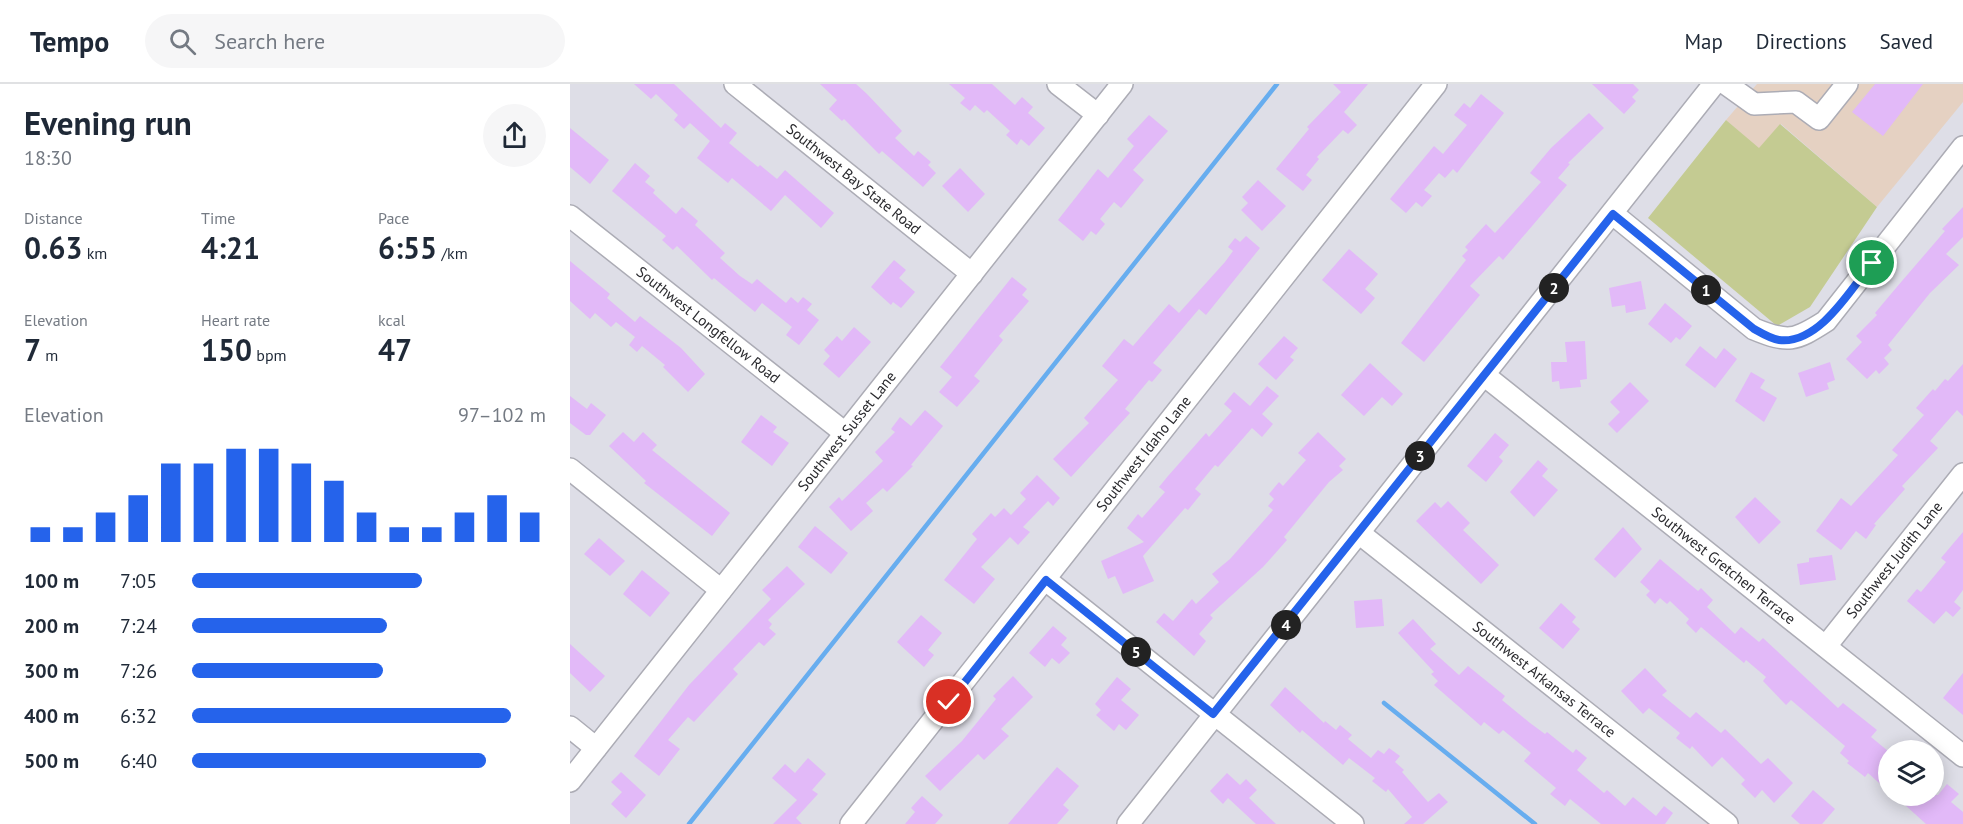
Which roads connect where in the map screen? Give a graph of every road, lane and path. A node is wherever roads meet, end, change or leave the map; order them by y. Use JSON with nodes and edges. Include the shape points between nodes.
{"nodes":[{"id":1,"x":735,"y":84,"type":"edge"},
{"id":2,"x":1058,"y":84,"type":"edge"},
{"id":3,"x":1122,"y":84,"type":"edge"},
{"id":4,"x":1436,"y":84,"type":"edge"},
{"id":5,"x":1714,"y":84,"type":"edge"},
{"id":6,"x":1726,"y":84,"type":"edge"},
{"id":7,"x":1788,"y":84,"type":"edge"},
{"id":8,"x":1847,"y":84,"type":"edge"},
{"id":9,"x":1773,"y":103,"type":"junction"},
{"id":10,"x":1098,"y":115,"type":"junction"},
{"id":11,"x":1963,"y":147,"type":"edge"},
{"id":12,"x":1613,"y":214,"type":"junction"},
{"id":13,"x":570,"y":216,"type":"edge"},
{"id":14,"x":972,"y":274,"type":"junction"},
{"id":15,"x":1484,"y":375,"type":"junction"},
{"id":16,"x":845,"y":434,"type":"junction"},
{"id":17,"x":570,"y":470,"type":"edge"},
{"id":18,"x":1963,"y":474,"type":"edge"},
{"id":19,"x":1359,"y":533,"type":"junction"},
{"id":20,"x":1046,"y":580,"type":"junction"},
{"id":21,"x":721,"y":590,"type":"junction"},
{"id":22,"x":1826,"y":646,"type":"junction"},
{"id":23,"x":1213,"y":714,"type":"junction"},
{"id":24,"x":570,"y":728,"type":"edge"},
{"id":25,"x":596,"y":748,"type":"junction"},
{"id":26,"x":1963,"y":756,"type":"edge"},
{"id":27,"x":570,"y":780,"type":"edge"},
{"id":28,"x":851,"y":824,"type":"edge"},
{"id":29,"x":1128,"y":824,"type":"edge"},
{"id":30,"x":1353,"y":824,"type":"edge"},
{"id":31,"x":1727,"y":824,"type":"edge"}],
"edges":[{"from":1,"to":14,"type":"street","name":"Southwest Bay State Road"},
{"from":2,"to":10,"type":"street"},
{"from":3,"to":10,"type":"street","name":"Southwest Susset Lane"},
{"from":4,"to":20,"type":"street","name":"Southwest Idaho Lane"},
{"from":5,"to":12,"type":"street"},
{"from":6,"to":9,"type":"street","via":[[1754,104]]},
{"from":7,"to":9,"type":"street"},
{"from":8,"to":9,"type":"street","via":[[1819,119],[1796,102]]},
{"from":10,"to":14,"type":"street","name":"Southwest Susset Lane"},
{"from":11,"to":12,"type":"street","via":[[1826,321],[1805,335],[1780,340],[1754,329]]},
{"from":12,"to":15,"type":"street"},
{"from":13,"to":16,"type":"street","name":"Southwest Longfellow Road"},
{"from":14,"to":16,"type":"street","name":"Southwest Susset Lane"},
{"from":15,"to":19,"type":"street"},
{"from":15,"to":22,"type":"street","name":"Southwest Gretchen Terrace"},
{"from":16,"to":21,"type":"street","name":"Southwest Susset Lane"},
{"from":17,"to":21,"type":"street"},
{"from":18,"to":22,"type":"street","name":"Southwest Judith Lane"},
{"from":19,"to":23,"type":"street"},
{"from":19,"to":31,"type":"street","name":"Southwest Arkansas Terrace"},
{"from":20,"to":23,"type":"street"},
{"from":20,"to":28,"type":"street","name":"Southwest Idaho Lane"},
{"from":21,"to":25,"type":"street","name":"Southwest Susset Lane"},
{"from":22,"to":26,"type":"street","name":"Southwest Gretchen Terrace"},
{"from":23,"to":29,"type":"street"},
{"from":23,"to":30,"type":"street"},
{"from":24,"to":25,"type":"street"},
{"from":25,"to":27,"type":"street","name":"Southwest Susset Lane"}]}
